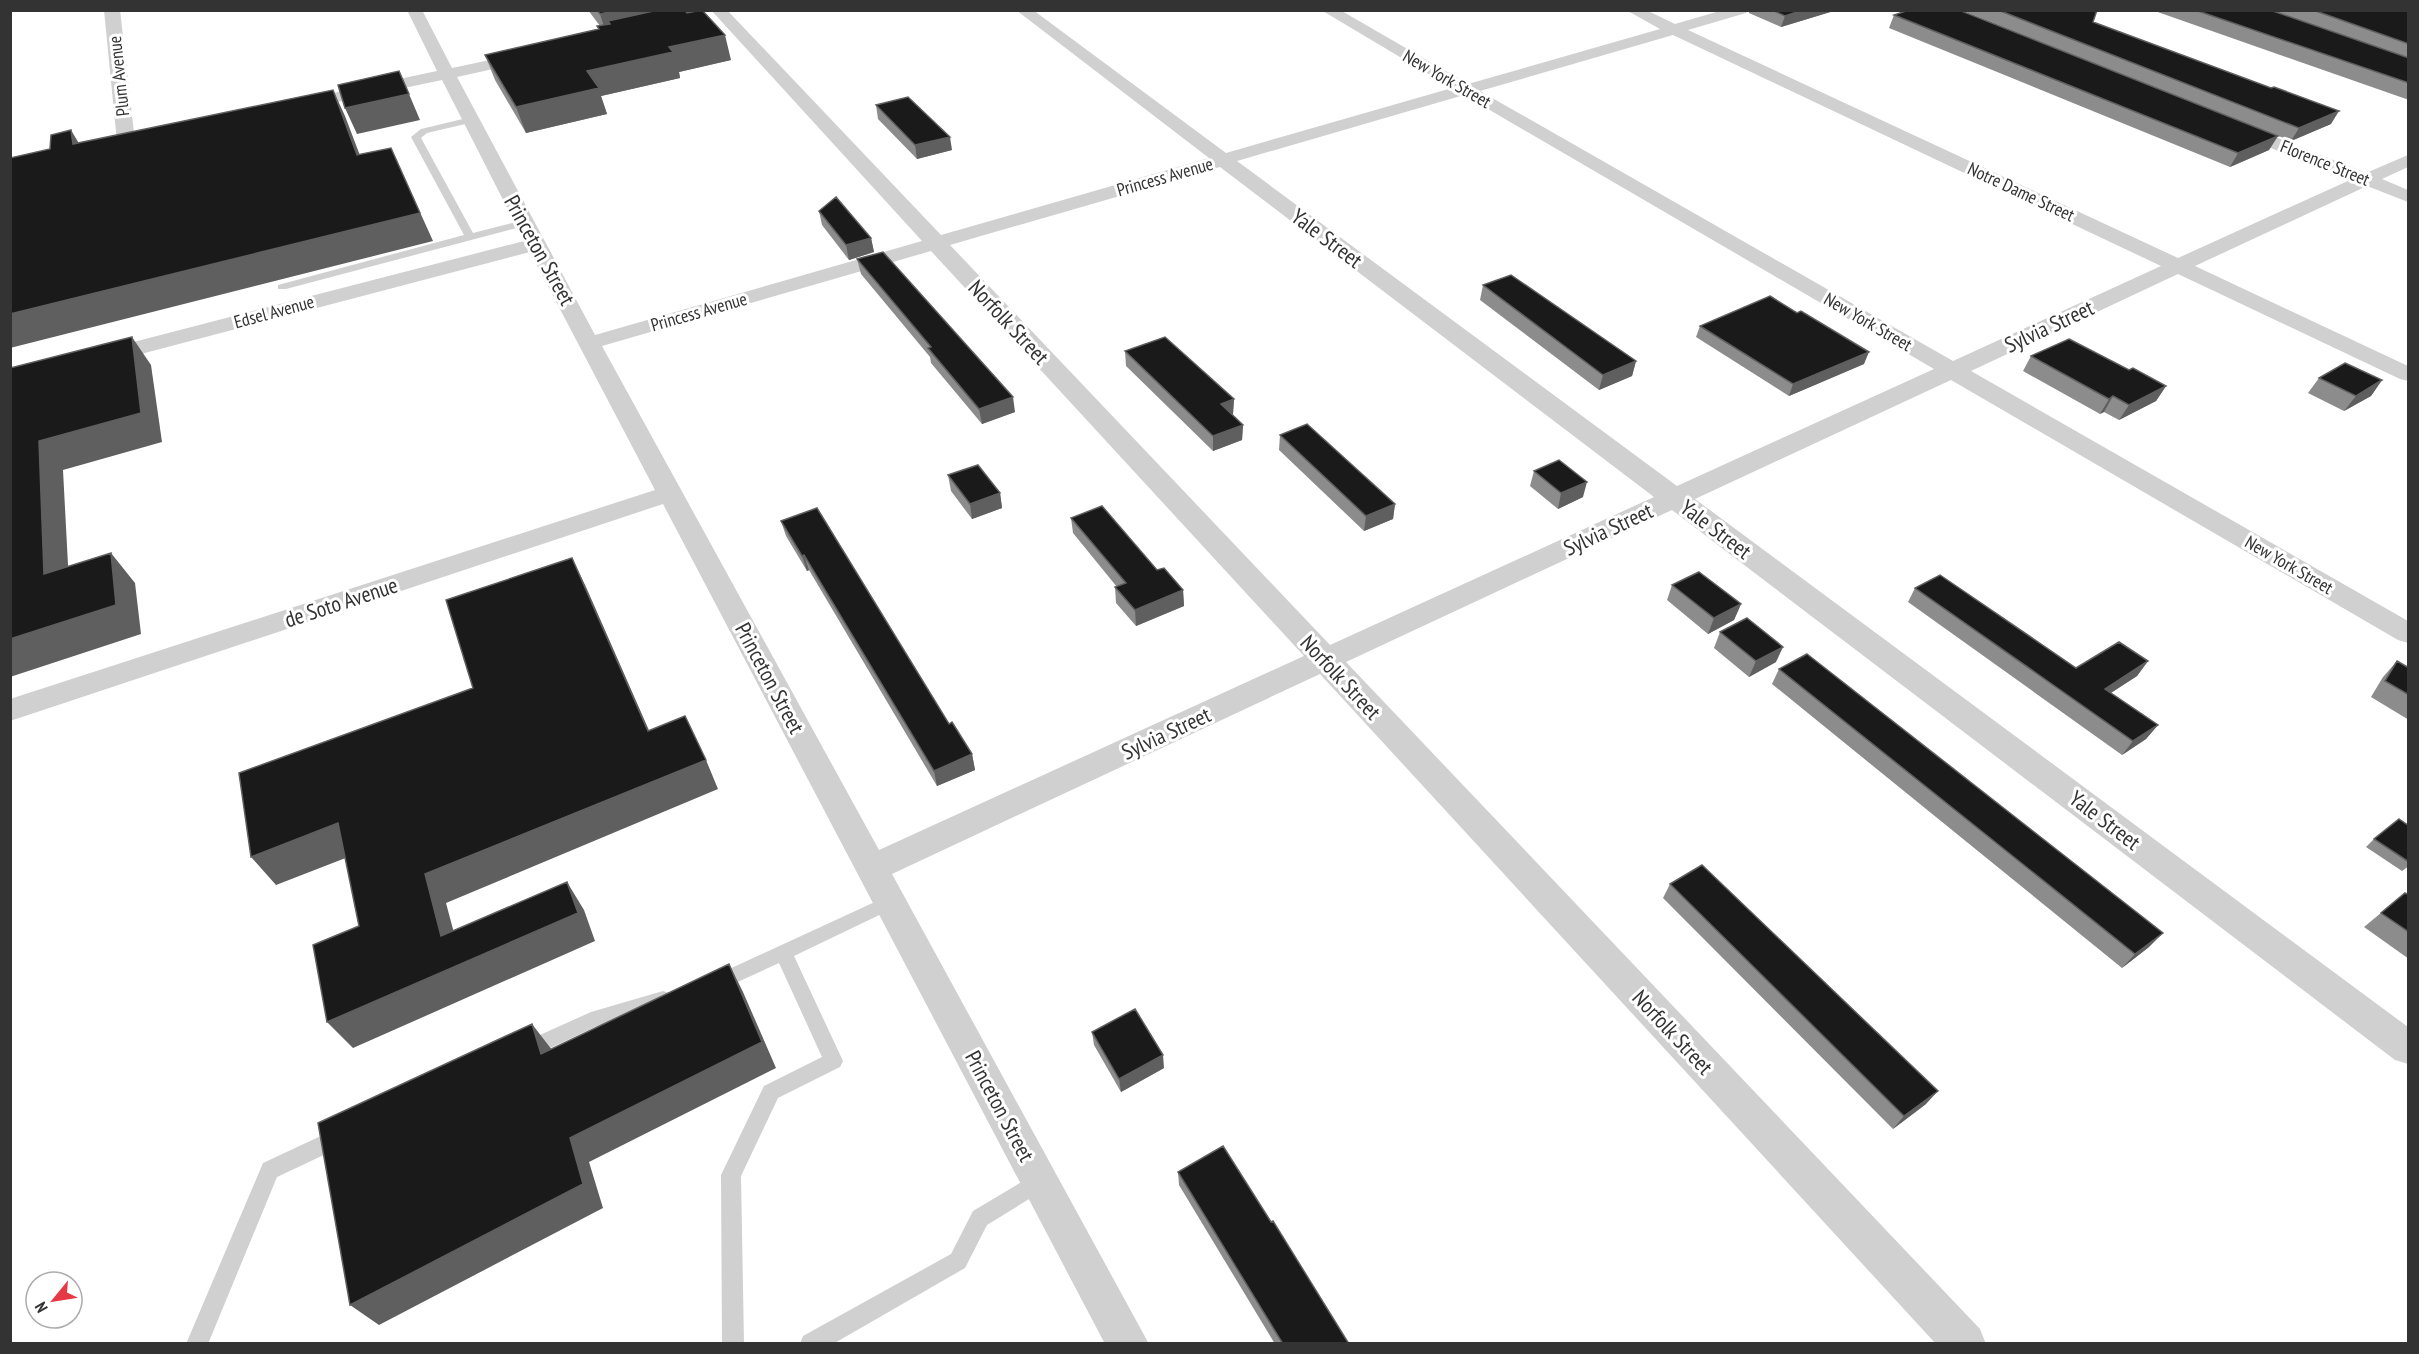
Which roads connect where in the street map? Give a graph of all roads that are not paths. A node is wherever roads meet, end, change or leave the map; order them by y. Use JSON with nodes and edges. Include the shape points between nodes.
{"nodes":[{"id":1,"x":112,"y":10,"type":"edge"},
{"id":2,"x":1023,"y":10,"type":"edge"},
{"id":3,"x":1328,"y":10,"type":"edge"},
{"id":4,"x":1633,"y":10,"type":"edge"},
{"id":5,"x":1741,"y":10,"type":"edge"},
{"id":6,"x":418,"y":11,"type":"edge"},
{"id":7,"x":720,"y":15,"type":"edge"},
{"id":8,"x":1674,"y":30,"type":"junction"},
{"id":9,"x":549,"y":53,"type":"edge"},
{"id":10,"x":447,"y":74,"type":"junction"},
{"id":11,"x":1466,"y":90,"type":"junction"},
{"id":12,"x":282,"y":109,"type":"edge"},
{"id":13,"x":471,"y":120,"type":"junction"},
{"id":14,"x":2224,"y":123,"type":"edge"},
{"id":15,"x":146,"y":138,"type":"edge"},
{"id":16,"x":126,"y":142,"type":"junction"},
{"id":17,"x":108,"y":146,"type":"edge"},
{"id":18,"x":1223,"y":160,"type":"junction"},
{"id":19,"x":2409,"y":160,"type":"edge"},
{"id":20,"x":2367,"y":179,"type":"junction"},
{"id":21,"x":2409,"y":196,"type":"edge"},
{"id":22,"x":530,"y":233,"type":"junction"},
{"id":23,"x":470,"y":237,"type":"junction"},
{"id":24,"x":935,"y":243,"type":"junction"},
{"id":25,"x":2179,"y":267,"type":"junction"},
{"id":26,"x":282,"y":287,"type":"dead end"},
{"id":27,"x":590,"y":343,"type":"junction"},
{"id":28,"x":79,"y":363,"type":"edge"},
{"id":29,"x":1953,"y":371,"type":"junction"},
{"id":30,"x":2409,"y":374,"type":"edge"},
{"id":31,"x":671,"y":493,"type":"junction"},
{"id":32,"x":1675,"y":499,"type":"junction"},
{"id":33,"x":2409,"y":633,"type":"edge"},
{"id":34,"x":1325,"y":660,"type":"junction"},
{"id":35,"x":10,"y":710,"type":"edge"},
{"id":36,"x":872,"y":868,"type":"junction"},
{"id":37,"x":890,"y":902,"type":"junction"},
{"id":38,"x":784,"y":953,"type":"junction"},
{"id":39,"x":704,"y":987,"type":"edge"},
{"id":40,"x":681,"y":994,"type":"edge"},
{"id":41,"x":2409,"y":1048,"type":"edge"},
{"id":42,"x":516,"y":1055,"type":"edge"},
{"id":43,"x":355,"y":1130,"type":"edge"},
{"id":44,"x":1040,"y":1181,"type":"junction"},
{"id":45,"x":197,"y":1344,"type":"edge"},
{"id":46,"x":733,"y":1344,"type":"edge"},
{"id":47,"x":811,"y":1344,"type":"edge"},
{"id":48,"x":1128,"y":1344,"type":"edge"},
{"id":49,"x":1965,"y":1344,"type":"edge"}],
"edges":[{"from":1,"to":16,"type":"street","name":"Plum Avenue"},
{"from":2,"to":18,"type":"street","name":"Yale Street"},
{"from":3,"to":11,"type":"street","name":"New York Street"},
{"from":4,"to":8,"type":"street","name":"Notre Dame Street"},
{"from":5,"to":8,"type":"street","name":"Princess Avenue"},
{"from":6,"to":10,"type":"street","name":"Princeton Street"},
{"from":7,"to":24,"type":"street","name":"Norfolk Street"},
{"from":8,"to":11,"type":"street","name":"Princess Avenue"},
{"from":8,"to":25,"type":"street","name":"Notre Dame Street"},
{"from":9,"to":10,"type":"street"},
{"from":10,"to":12,"type":"street"},
{"from":10,"to":13,"type":"street","name":"Princeton Street"},
{"from":11,"to":18,"type":"street","name":"Princess Avenue"},
{"from":11,"to":29,"type":"street","name":"New York Street"},
{"from":13,"to":22,"type":"street","name":"Princeton Street"},
{"from":13,"to":23,"type":"lane","via":[[424,131],[416,137]]},
{"from":14,"to":20,"type":"street","name":"Florence Street"},
{"from":15,"to":16,"type":"street"},
{"from":16,"to":17,"type":"street"},
{"from":18,"to":24,"type":"street","name":"Princess Avenue"},
{"from":18,"to":32,"type":"street","name":"Yale Street"},
{"from":19,"to":20,"type":"street","name":"Sylvia Street"},
{"from":20,"to":21,"type":"street","name":"Florence Street"},
{"from":20,"to":25,"type":"street","name":"Sylvia Street"},
{"from":22,"to":23,"type":"lane"},
{"from":22,"to":27,"type":"street","name":"Princeton Street"},
{"from":22,"to":28,"type":"street","name":"Edsel Avenue"},
{"from":23,"to":26,"type":"lane"},
{"from":24,"to":27,"type":"street","name":"Princess Avenue"},
{"from":24,"to":34,"type":"street","name":"Norfolk Street"},
{"from":25,"to":29,"type":"street","name":"Sylvia Street"},
{"from":25,"to":30,"type":"street","name":"Notre Dame Street"},
{"from":27,"to":31,"type":"street","name":"Princeton Street"},
{"from":29,"to":32,"type":"street","name":"Sylvia Street"},
{"from":29,"to":33,"type":"street","name":"New York Street"},
{"from":31,"to":35,"type":"street","name":"de Soto Avenue"},
{"from":31,"to":36,"type":"street","name":"Princeton Street"},
{"from":32,"to":34,"type":"street","name":"Sylvia Street"},
{"from":32,"to":41,"type":"street","name":"Yale Street"},
{"from":34,"to":36,"type":"street","name":"Sylvia Street"},
{"from":34,"to":49,"type":"street","name":"Norfolk Street"},
{"from":36,"to":37,"type":"street","name":"Princeton Street"},
{"from":37,"to":38,"type":"lane"},
{"from":37,"to":44,"type":"street","name":"Princeton Street"},
{"from":38,"to":39,"type":"lane"},
{"from":38,"to":46,"type":"lane","via":[[832,1061],[771,1092],[731,1175]]},
{"from":40,"to":42,"type":"lane","via":[[591,1020]]},
{"from":43,"to":45,"type":"lane","via":[[270,1170]]},
{"from":44,"to":47,"type":"lane","via":[[980,1218],[958,1261]]},
{"from":44,"to":48,"type":"street","name":"Princeton Street"}]}
